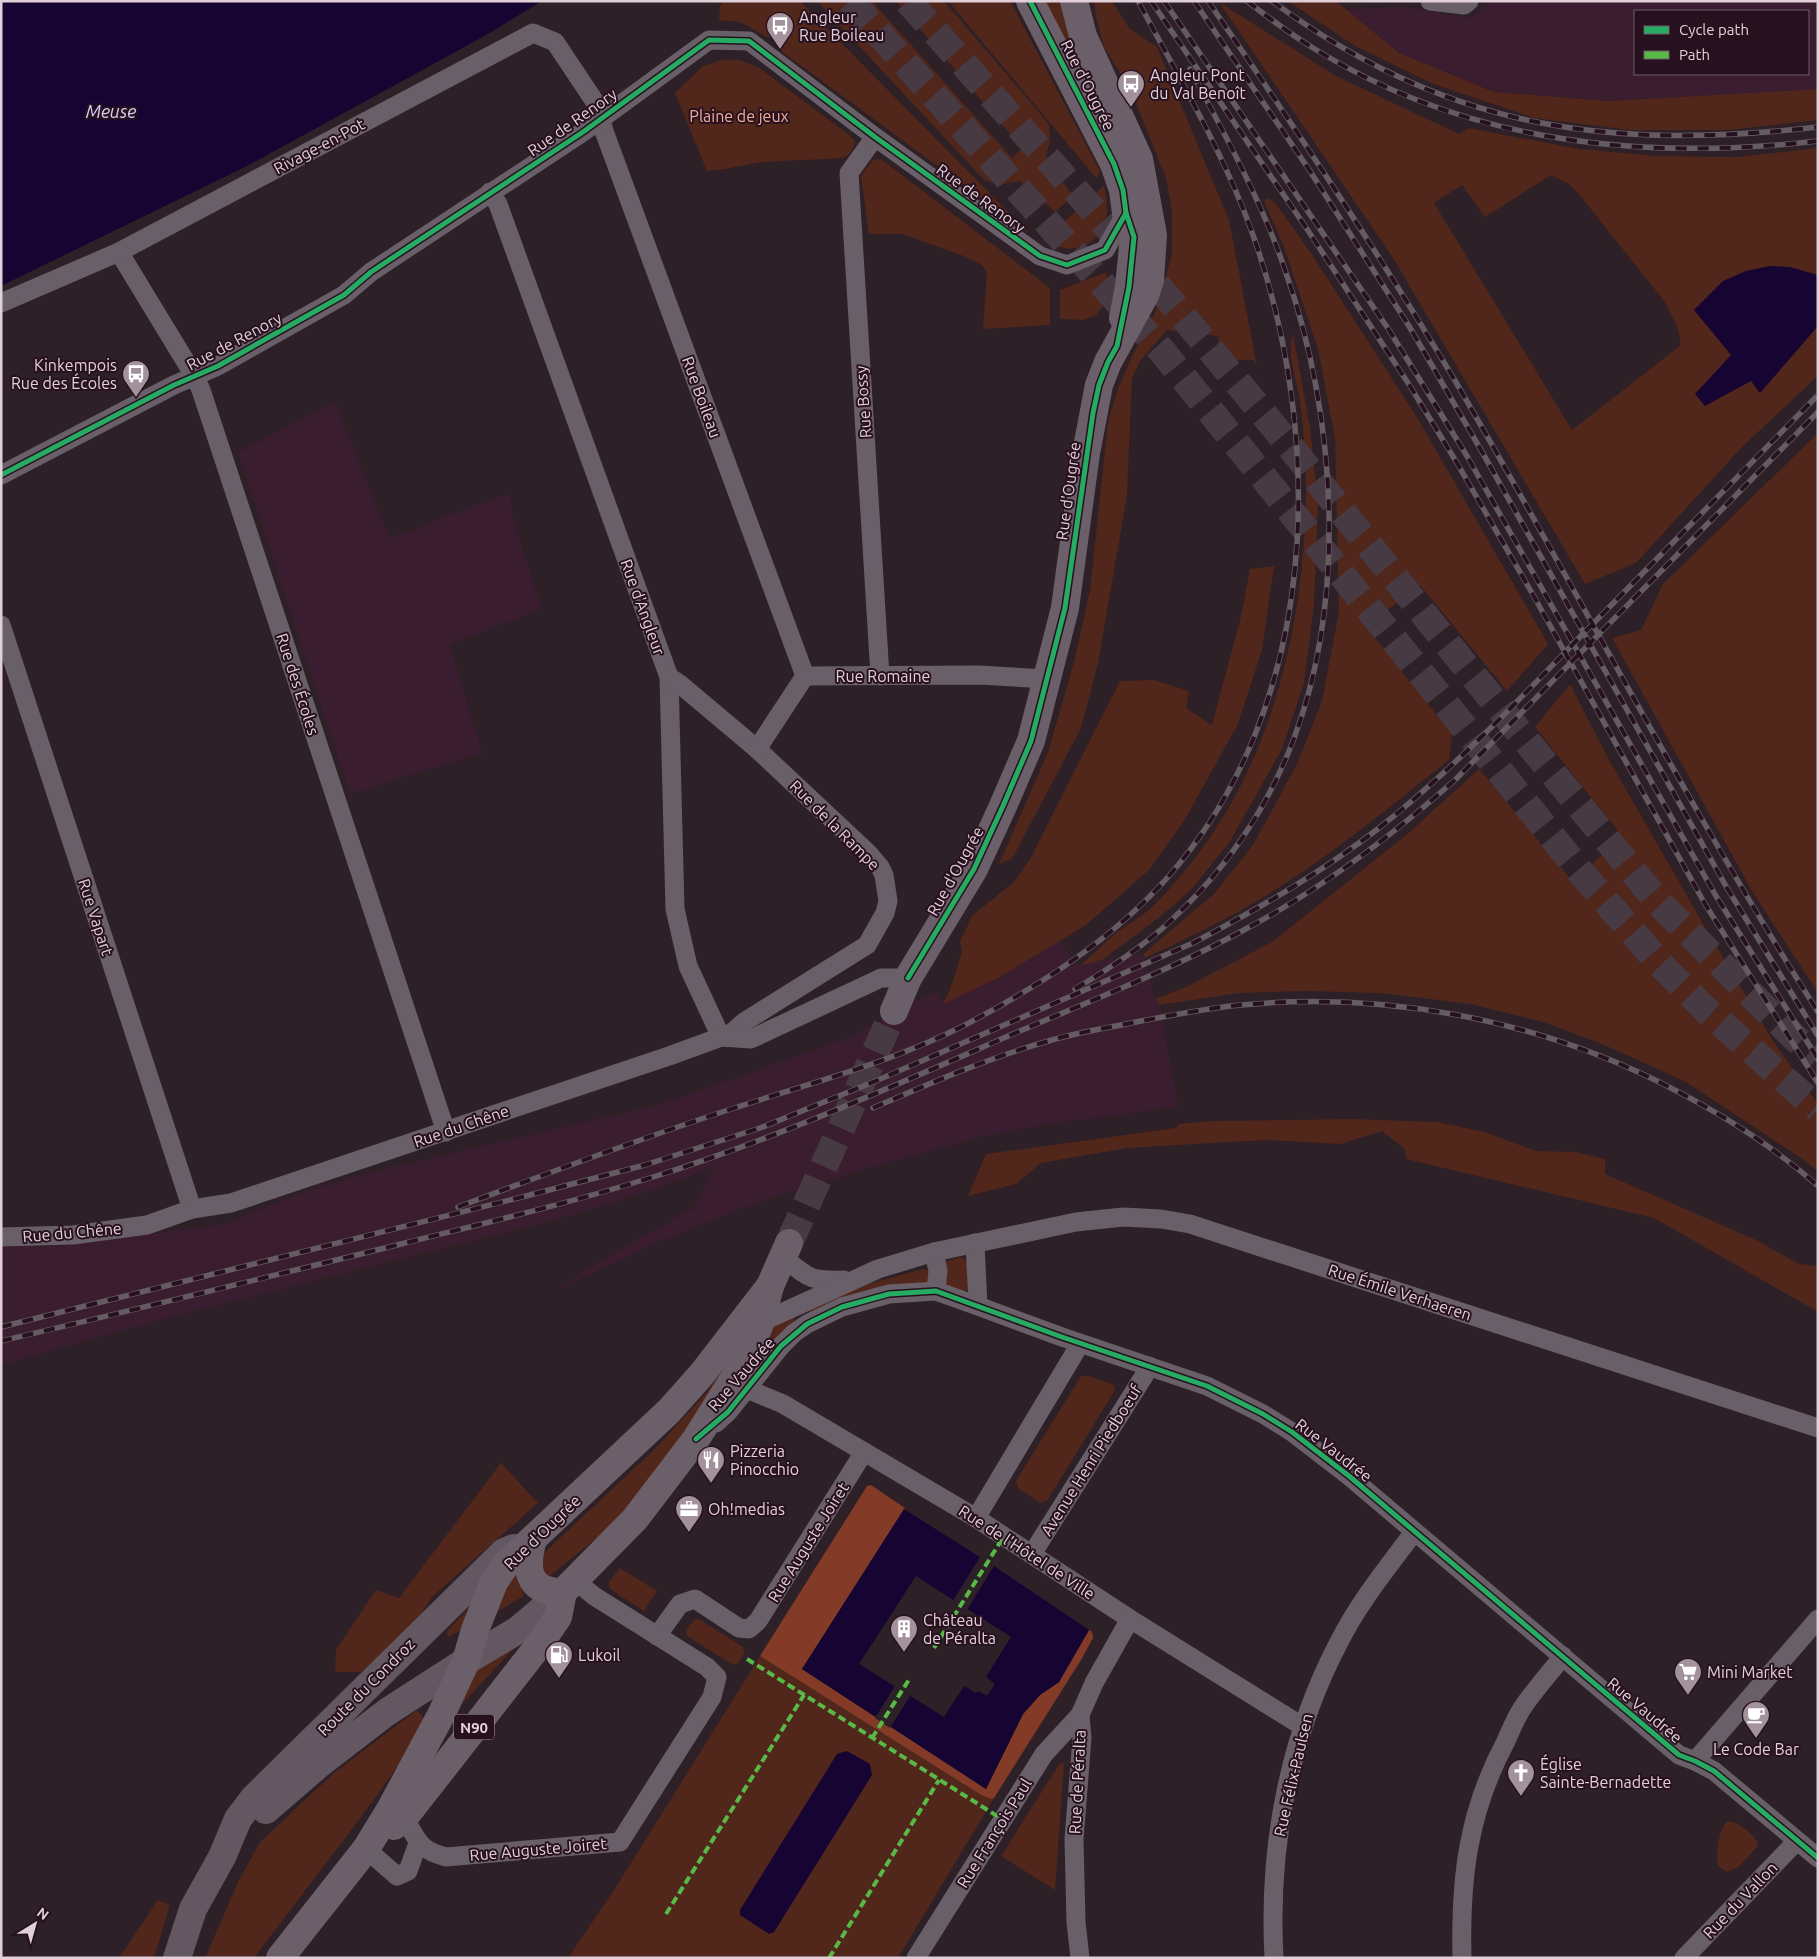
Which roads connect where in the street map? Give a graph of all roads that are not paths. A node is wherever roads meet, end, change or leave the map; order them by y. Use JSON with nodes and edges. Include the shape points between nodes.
{"nodes":[{"id":1,"x":1030,"y":1,"type":"edge"},
{"id":2,"x":1074,"y":1,"type":"edge"},
{"id":3,"x":1430,"y":1,"type":"edge"},
{"id":4,"x":1469,"y":1,"type":"edge"},
{"id":5,"x":600,"y":118,"type":"junction"},
{"id":6,"x":875,"y":137,"type":"junction"},
{"id":7,"x":490,"y":192,"type":"junction"},
{"id":8,"x":1126,"y":213,"type":"junction"},
{"id":9,"x":119,"y":252,"type":"junction"},
{"id":10,"x":1,"y":303,"type":"edge"},
{"id":11,"x":1117,"y":346,"type":"junction"},
{"id":12,"x":195,"y":377,"type":"junction"},
{"id":13,"x":1,"y":475,"type":"edge"},
{"id":14,"x":1,"y":625,"type":"edge"},
{"id":15,"x":805,"y":676,"type":"junction"},
{"id":16,"x":880,"y":676,"type":"junction"},
{"id":17,"x":669,"y":677,"type":"junction"},
{"id":18,"x":1047,"y":679,"type":"junction"},
{"id":19,"x":757,"y":748,"type":"junction"},
{"id":20,"x":908,"y":978,"type":"junction"},
{"id":21,"x":894,"y":1011,"type":"tunnel mouth"},
{"id":22,"x":724,"y":1037,"type":"junction"},
{"id":23,"x":446,"y":1132,"type":"junction"},
{"id":24,"x":192,"y":1209,"type":"junction"},
{"id":25,"x":1,"y":1237,"type":"edge"},
{"id":26,"x":975,"y":1243,"type":"junction"},
{"id":27,"x":787,"y":1251,"type":"joint"},
{"id":28,"x":934,"y":1252,"type":"junction"},
{"id":29,"x":853,"y":1280,"type":"junction"},
{"id":30,"x":770,"y":1286,"type":"junction"},
{"id":31,"x":936,"y":1291,"type":"junction"},
{"id":32,"x":978,"y":1306,"type":"junction"},
{"id":33,"x":761,"y":1321,"type":"junction"},
{"id":34,"x":726,"y":1343,"type":"junction"},
{"id":35,"x":1080,"y":1344,"type":"junction"},
{"id":36,"x":1149,"y":1366,"type":"junction"},
{"id":37,"x":747,"y":1389,"type":"junction"},
{"id":38,"x":1818,"y":1428,"type":"edge"},
{"id":39,"x":696,"y":1440,"type":"junction"},
{"id":40,"x":864,"y":1452,"type":"junction"},
{"id":41,"x":976,"y":1518,"type":"junction"},
{"id":42,"x":1414,"y":1532,"type":"junction"},
{"id":43,"x":533,"y":1539,"type":"junction"},
{"id":44,"x":1032,"y":1554,"type":"junction"},
{"id":45,"x":570,"y":1586,"type":"junction"},
{"id":46,"x":1130,"y":1619,"type":"junction"},
{"id":47,"x":1818,"y":1619,"type":"edge"},
{"id":48,"x":657,"y":1636,"type":"junction"},
{"id":49,"x":1563,"y":1656,"type":"junction"},
{"id":50,"x":466,"y":1661,"type":"junction"},
{"id":51,"x":1080,"y":1715,"type":"junction"},
{"id":52,"x":1302,"y":1726,"type":"junction"},
{"id":53,"x":1695,"y":1761,"type":"junction"},
{"id":54,"x":404,"y":1818,"type":"junction"},
{"id":55,"x":1796,"y":1842,"type":"junction"},
{"id":56,"x":418,"y":1843,"type":"junction"},
{"id":57,"x":366,"y":1849,"type":"junction"},
{"id":58,"x":222,"y":1857,"type":"junction"},
{"id":59,"x":1818,"y":1858,"type":"edge"},
{"id":60,"x":177,"y":1958,"type":"edge"},
{"id":61,"x":280,"y":1958,"type":"edge"},
{"id":62,"x":916,"y":1958,"type":"edge"},
{"id":63,"x":1080,"y":1958,"type":"edge"},
{"id":64,"x":1274,"y":1958,"type":"edge"},
{"id":65,"x":1462,"y":1958,"type":"edge"},
{"id":66,"x":1684,"y":1958,"type":"edge"}],
"edges":[{"from":1,"to":8,"type":"main road","name":"Rue d'Ougrée","via":[[1114,164],[1123,190]]},
{"from":2,"to":11,"type":"main road","name":"Rue d'Ougrée","via":[[1083,36],[1139,159],[1153,235],[1150,280]]},
{"from":3,"to":4,"type":"street","via":[[1464,5]]},
{"from":5,"to":6,"type":"street","name":"Rue de Renory","via":[[709,40],[749,41]]},
{"from":5,"to":7,"type":"street","name":"Rue de Renory"},
{"from":5,"to":9,"type":"street","name":"Rivage-en-Pot","via":[[597,105],[555,42],[533,33]]},
{"from":5,"to":15,"type":"street","name":"Rue Boileau"},
{"from":6,"to":8,"type":"street","name":"Rue de Renory","via":[[1040,256],[1067,265],[1105,250]]},
{"from":6,"to":16,"type":"street","name":"Rue Bossy","via":[[849,172]]},
{"from":7,"to":12,"type":"street","name":"Rue de Renory","via":[[371,272],[344,295]]},
{"from":7,"to":17,"type":"street","name":"Rue d'Angleur","via":[[498,204]]},
{"from":8,"to":11,"type":"main road","name":"Rue d'Ougrée","via":[[1134,237],[1129,287]]},
{"from":9,"to":10,"type":"street","name":"Rivage-en-Pot"},
{"from":9,"to":12,"type":"street","name":"Rue des Écoles"},
{"from":11,"to":18,"type":"main road","name":"Rue d'Ougrée","via":[[1099,385],[1093,413],[1064,608]]},
{"from":12,"to":13,"type":"street","name":"Rue de Renory"},
{"from":12,"to":23,"type":"street","name":"Rue des Écoles"},
{"from":14,"to":24,"type":"street","name":"Rue Vapart"},
{"from":15,"to":16,"type":"street","name":"Rue Romaine"},
{"from":15,"to":19,"type":"street"},
{"from":16,"to":18,"type":"street","name":"Rue Romaine","via":[[979,675]]},
{"from":17,"to":19,"type":"street","name":"Rue de la Rampe"},
{"from":17,"to":22,"type":"street","name":"Rue d'Angleur","via":[[675,909],[688,966]]},
{"from":18,"to":20,"type":"main road","name":"Rue d'Ougrée","via":[[1031,741],[1004,806],[974,869]]},
{"from":19,"to":22,"type":"street","name":"Rue de la Rampe","via":[[880,867],[888,901],[885,914],[868,945]]},
{"from":20,"to":21,"type":"main road","name":"Rue d'Ougrée"},
{"from":20,"to":22,"type":"street","name":"Rue du Chêne","via":[[881,978],[751,1039]]},
{"from":22,"to":23,"type":"street","name":"Rue du Chêne"},
{"from":23,"to":24,"type":"street","name":"Rue du Chêne","via":[[231,1203]]},
{"from":24,"to":25,"type":"street","name":"Rue du Chêne","via":[[147,1225],[73,1235]]},
{"from":26,"to":28,"type":"street","name":"Rue Émile Verhaeren"},
{"from":26,"to":32,"type":"street"},
{"from":26,"to":38,"type":"street","name":"Rue Émile Verhaeren","via":[[1076,1222],[1123,1217],[1190,1224]]},
{"from":27,"to":29,"type":"street","name":"Rue Émile Verhaeren","via":[[807,1277],[820,1281]]},
{"from":27,"to":30,"type":"main road","name":"Rue d'Ougrée","number":"N90"},
{"from":28,"to":29,"type":"street","name":"Rue Émile Verhaeren"},
{"from":28,"to":31,"type":"street","via":[[938,1271]]},
{"from":29,"to":33,"type":"street","name":"Rue Émile Verhaeren"},
{"from":30,"to":33,"type":"main road","name":"Rue d'Ougrée","number":"N90"},
{"from":30,"to":34,"type":"main road","name":"Rue d'Ougrée","number":"N90"},
{"from":31,"to":32,"type":"street","name":"Rue Vaudrée"},
{"from":31,"to":37,"type":"street","name":"Rue Vaudrée","via":[[888,1294],[842,1307],[807,1324],[780,1346]]},
{"from":32,"to":35,"type":"street","name":"Rue Vaudrée"},
{"from":33,"to":34,"type":"street","name":"Rue Émile Verhaeren"},
{"from":33,"to":39,"type":"main road","name":"Rue d'Ougrée","number":"N90","via":[[738,1372]]},
{"from":34,"to":43,"type":"main road","name":"Rue d'Ougrée","number":"N90","via":[[669,1411]]},
{"from":35,"to":36,"type":"street","name":"Rue Vaudrée"},
{"from":35,"to":41,"type":"street"},
{"from":36,"to":42,"type":"street","name":"Rue Vaudrée","via":[[1207,1386],[1292,1432]]},
{"from":36,"to":44,"type":"street","name":"Avenue Henri Piedboeuf"},
{"from":37,"to":39,"type":"street","name":"Rue Vaudrée","via":[[728,1412]]},
{"from":37,"to":40,"type":"street","name":"Rue de l'Hôtel de Ville","via":[[784,1404]]},
{"from":39,"to":45,"type":"main road","name":"Rue d'Ougrée","number":"N90","via":[[635,1519]]},
{"from":40,"to":41,"type":"street","name":"Rue de l'Hôtel de Ville"},
{"from":40,"to":48,"type":"street","name":"Rue Auguste Joiret","via":[[758,1620],[749,1629],[739,1628],[695,1599],[680,1604]]},
{"from":41,"to":44,"type":"street","name":"Rue de l'Hôtel de Ville"},
{"from":42,"to":49,"type":"street","name":"Rue Vaudrée"},
{"from":42,"to":52,"type":"street","name":"Rue Félix-Paulsen","via":[[1339,1641]]},
{"from":43,"to":45,"type":"main road","via":[[528,1562],[533,1582],[554,1592]]},
{"from":43,"to":50,"type":"main road","name":"Rue d'Ougrée","number":"N90","via":[[507,1563],[494,1582]]},
{"from":43,"to":58,"type":"main road","name":"Route du Condroz","via":[[504,1552],[254,1798],[238,1819]]},
{"from":44,"to":46,"type":"street","name":"Rue de l'Hôtel de Ville"},
{"from":45,"to":48,"type":"street","via":[[594,1596]]},
{"from":45,"to":50,"type":"main road","name":"Route du Condroz","via":[[518,1630]]},
{"from":45,"to":54,"type":"main road","name":"Rue d'Ougrée","number":"N90","via":[[558,1617],[536,1649]]},
{"from":46,"to":51,"type":"street","name":"Rue de Péralta"},
{"from":46,"to":52,"type":"street","name":"Rue de l'Hôtel de Ville"},
{"from":47,"to":53,"type":"street"},
{"from":48,"to":56,"type":"street","name":"Rue Auguste Joiret","via":[[707,1667],[717,1677],[712,1698],[620,1842],[446,1857],[428,1852]]},
{"from":49,"to":53,"type":"street","name":"Rue Vaudrée","via":[[1679,1755]]},
{"from":49,"to":65,"type":"street","via":[[1522,1708],[1481,1795],[1465,1865]]},
{"from":50,"to":57,"type":"main road","name":"Rue d'Ougrée","number":"N90","via":[[423,1752]]},
{"from":50,"to":58,"type":"main road","name":"Route du Condroz","via":[[341,1746],[271,1806]]},
{"from":51,"to":62,"type":"street","name":"Rue François Paul","via":[[1044,1754]]},
{"from":51,"to":63,"type":"street","name":"Rue de Péralta","via":[[1082,1738],[1074,1839]]},
{"from":52,"to":64,"type":"street","name":"Rue Félix-Paulsen","via":[[1277,1837],[1272,1920]]},
{"from":53,"to":55,"type":"street","name":"Rue Vaudrée","via":[[1714,1771]]},
{"from":54,"to":56,"type":"street"},
{"from":54,"to":57,"type":"main road","name":"Rue d'Ougrée","number":"N90"},
{"from":55,"to":59,"type":"street","name":"Rue Vaudrée"},
{"from":55,"to":66,"type":"street","name":"Rue du Vallon"},
{"from":56,"to":57,"type":"street","via":[[408,1871],[397,1876]]},
{"from":57,"to":61,"type":"main road","name":"Rue d'Ougrée","number":"N90"},
{"from":58,"to":60,"type":"main road","name":"Route du Condroz","via":[[193,1909]]}]}
